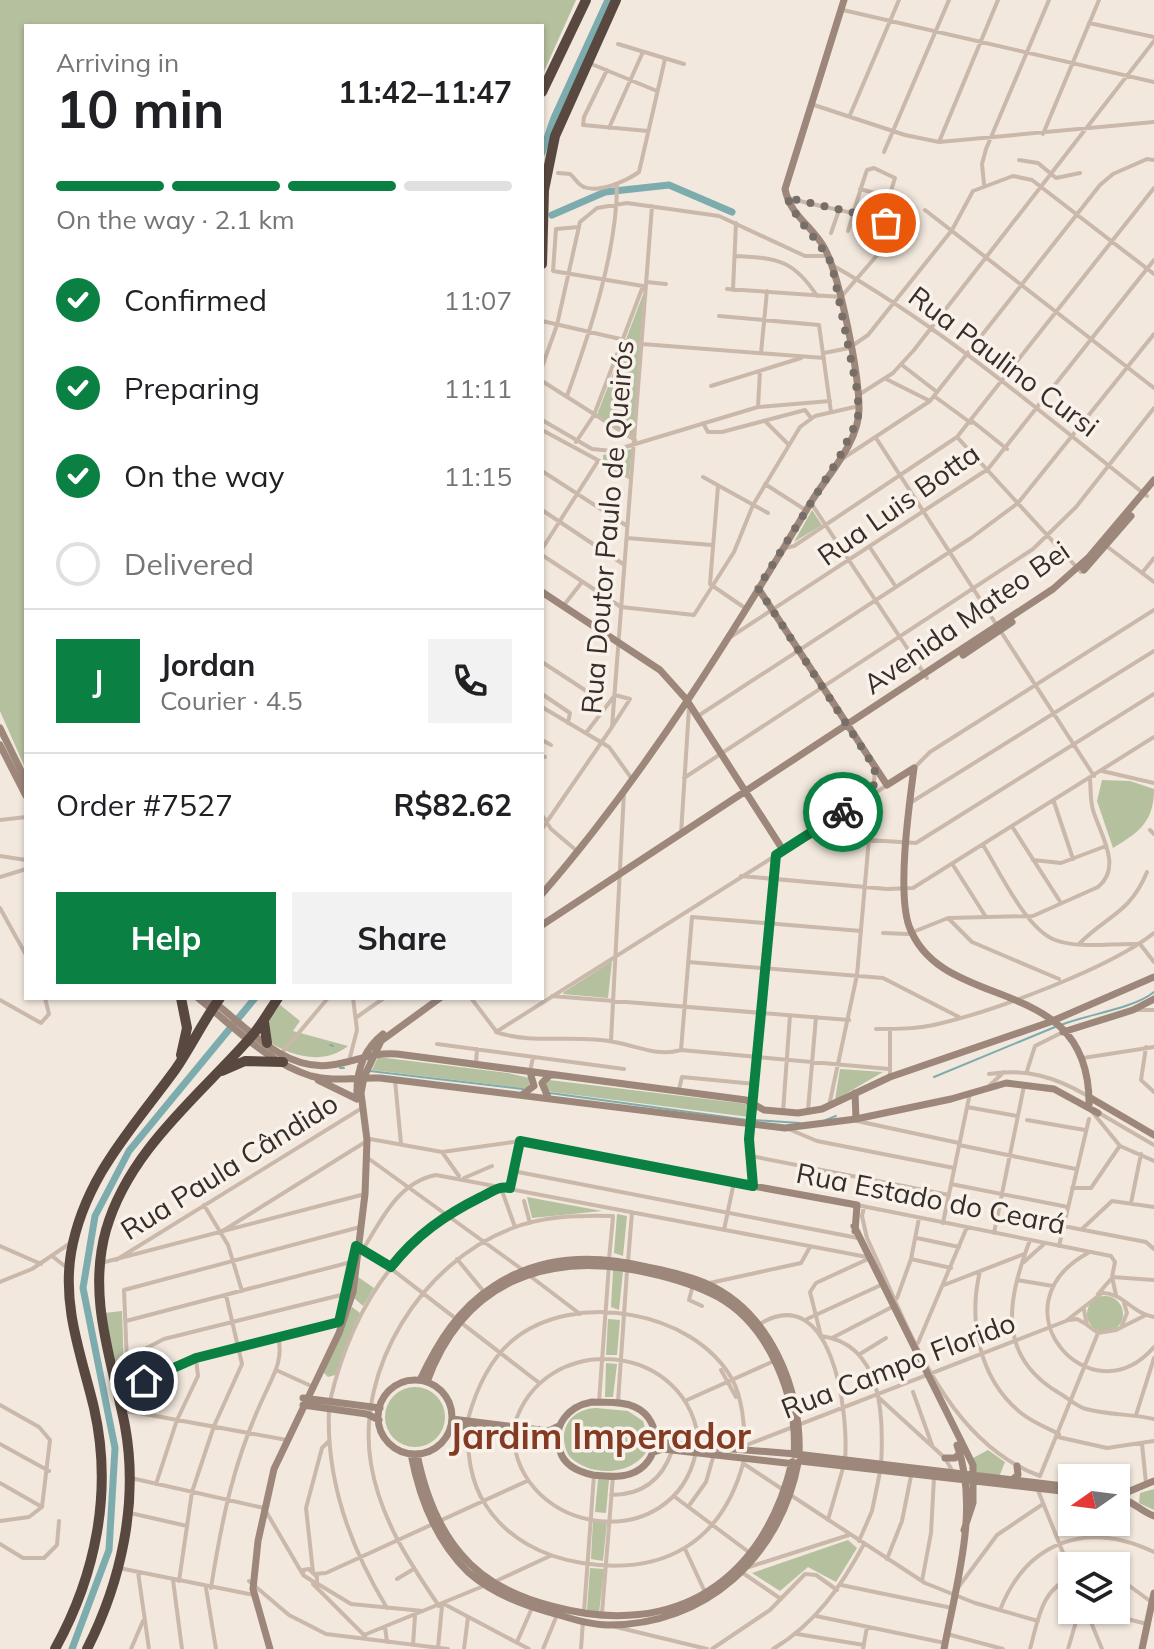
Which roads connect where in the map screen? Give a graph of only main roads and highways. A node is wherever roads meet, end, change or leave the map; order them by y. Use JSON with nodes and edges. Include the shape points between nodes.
{"nodes":[{"id":1,"x":586,"y":0,"type":"edge"},
{"id":2,"x":616,"y":0,"type":"edge"},
{"id":3,"x":844,"y":0,"type":"edge"},
{"id":4,"x":544,"y":88,"type":"edge"},
{"id":5,"x":547,"y":265,"type":"edge"},
{"id":6,"x":1154,"y":480,"type":"edge"},
{"id":7,"x":1154,"y":487,"type":"edge"},
{"id":8,"x":1145,"y":495,"type":"junction"},
{"id":9,"x":758,"y":588,"type":"junction"},
{"id":10,"x":544,"y":593,"type":"edge"},
{"id":11,"x":688,"y":702,"type":"junction"},
{"id":12,"x":0,"y":728,"type":"edge"},
{"id":13,"x":848,"y":728,"type":"junction"},
{"id":14,"x":0,"y":745,"type":"edge"},
{"id":15,"x":906,"y":774,"type":"junction"},
{"id":16,"x":24,"y":777,"type":"edge"},
{"id":17,"x":913,"y":784,"type":"junction"},
{"id":18,"x":24,"y":792,"type":"edge"},
{"id":19,"x":747,"y":793,"type":"junction"},
{"id":20,"x":544,"y":892,"type":"edge"},
{"id":21,"x":544,"y":926,"type":"edge"},
{"id":22,"x":1154,"y":977,"type":"edge"},
{"id":23,"x":1154,"y":999,"type":"edge"},
{"id":24,"x":181,"y":1000,"type":"edge"},
{"id":25,"x":277,"y":1000,"type":"edge"},
{"id":26,"x":430,"y":1000,"type":"edge"},
{"id":27,"x":437,"y":1000,"type":"edge"},
{"id":28,"x":214,"y":1002,"type":"edge"},
{"id":29,"x":266,"y":1016,"type":"junction"},
{"id":30,"x":1057,"y":1027,"type":"junction"},
{"id":31,"x":252,"y":1036,"type":"junction"},
{"id":32,"x":384,"y":1039,"type":"junction"},
{"id":33,"x":267,"y":1043,"type":"junction"},
{"id":34,"x":368,"y":1054,"type":"junction"},
{"id":35,"x":397,"y":1054,"type":"junction"},
{"id":36,"x":282,"y":1058,"type":"junction"},
{"id":37,"x":178,"y":1066,"type":"junction"},
{"id":38,"x":320,"y":1066,"type":"junction"},
{"id":39,"x":530,"y":1072,"type":"junction"},
{"id":40,"x":551,"y":1075,"type":"junction"},
{"id":41,"x":312,"y":1076,"type":"junction"},
{"id":42,"x":210,"y":1078,"type":"junction"},
{"id":43,"x":361,"y":1078,"type":"junction"},
{"id":44,"x":1089,"y":1084,"type":"junction"},
{"id":45,"x":855,"y":1093,"type":"junction"},
{"id":46,"x":523,"y":1094,"type":"junction"},
{"id":47,"x":1089,"y":1097,"type":"junction"},
{"id":48,"x":549,"y":1098,"type":"junction"},
{"id":49,"x":357,"y":1099,"type":"junction"},
{"id":50,"x":1098,"y":1103,"type":"junction"},
{"id":51,"x":1089,"y":1107,"type":"junction"},
{"id":52,"x":360,"y":1108,"type":"junction"},
{"id":53,"x":753,"y":1116,"type":"junction"},
{"id":54,"x":856,"y":1119,"type":"junction"},
{"id":55,"x":1154,"y":1135,"type":"edge"},
{"id":56,"x":628,"y":1265,"type":"junction"},
{"id":57,"x":526,"y":1273,"type":"junction"},
{"id":58,"x":707,"y":1288,"type":"junction"},
{"id":59,"x":459,"y":1320,"type":"junction"},
{"id":60,"x":342,"y":1322,"type":"junction"},
{"id":61,"x":755,"y":1327,"type":"junction"},
{"id":62,"x":424,"y":1381,"type":"junction"},
{"id":63,"x":304,"y":1402,"type":"junction"},
{"id":64,"x":375,"y":1413,"type":"junction"},
{"id":65,"x":452,"y":1423,"type":"junction"},
{"id":66,"x":949,"y":1424,"type":"junction"},
{"id":67,"x":559,"y":1426,"type":"junction"},
{"id":68,"x":796,"y":1427,"type":"junction"},
{"id":69,"x":514,"y":1430,"type":"junction"},
{"id":70,"x":655,"y":1435,"type":"junction"},
{"id":71,"x":558,"y":1445,"type":"junction"},
{"id":72,"x":698,"y":1450,"type":"junction"},
{"id":73,"x":654,"y":1452,"type":"junction"},
{"id":74,"x":960,"y":1453,"type":"junction"},
{"id":75,"x":414,"y":1454,"type":"junction"},
{"id":76,"x":744,"y":1455,"type":"junction"},
{"id":77,"x":796,"y":1459,"type":"junction"},
{"id":78,"x":947,"y":1460,"type":"road end"},
{"id":79,"x":963,"y":1463,"type":"junction"},
{"id":80,"x":973,"y":1465,"type":"junction"},
{"id":81,"x":1020,"y":1468,"type":"road end"},
{"id":82,"x":880,"y":1469,"type":"junction"},
{"id":83,"x":965,"y":1478,"type":"junction"},
{"id":84,"x":975,"y":1480,"type":"junction"},
{"id":85,"x":1014,"y":1481,"type":"junction"},
{"id":86,"x":1150,"y":1482,"type":"edge"},
{"id":87,"x":1041,"y":1487,"type":"junction"},
{"id":88,"x":1058,"y":1488,"type":"edge"},
{"id":89,"x":1135,"y":1490,"type":"junction"},
{"id":90,"x":1130,"y":1491,"type":"edge"},
{"id":91,"x":964,"y":1501,"type":"junction"},
{"id":92,"x":973,"y":1503,"type":"junction"},
{"id":93,"x":1130,"y":1503,"type":"edge"},
{"id":94,"x":1133,"y":1505,"type":"junction"},
{"id":95,"x":1154,"y":1516,"type":"edge"},
{"id":96,"x":964,"y":1530,"type":"junction"},
{"id":97,"x":742,"y":1570,"type":"junction"},
{"id":98,"x":489,"y":1584,"type":"junction"},
{"id":99,"x":1154,"y":1593,"type":"edge"},
{"id":100,"x":602,"y":1616,"type":"junction"},
{"id":101,"x":583,"y":1617,"type":"junction"},
{"id":102,"x":606,"y":1625,"type":"junction"},
{"id":103,"x":1151,"y":1625,"type":"edge"},
{"id":104,"x":946,"y":1642,"type":"edge"},
{"id":105,"x":265,"y":1647,"type":"edge"},
{"id":106,"x":55,"y":1649,"type":"edge"},
{"id":107,"x":87,"y":1649,"type":"edge"},
{"id":108,"x":1142,"y":1649,"type":"edge"}],
"edges":[{"from":1,"to":4,"type":"highway"},
{"from":2,"to":5,"type":"highway","via":[[549,156],[544,190]]},
{"from":3,"to":9,"type":"main road","via":[[785,182],[797,217],[832,265],[859,406],[839,458]]},
{"from":6,"to":8,"type":"main road","name":"Avenida Mateo Bei"},
{"from":7,"to":8,"type":"main road","name":"Avenida Mateo Bei"},
{"from":8,"to":13,"type":"main road","name":"Avenida Mateo Bei","via":[[1080,570]]},
{"from":9,"to":11,"type":"main road"},
{"from":9,"to":13,"type":"main road"},
{"from":10,"to":11,"type":"main road","via":[[660,670]]},
{"from":11,"to":19,"type":"main road"},
{"from":11,"to":20,"type":"main road"},
{"from":12,"to":16,"type":"main road"},
{"from":13,"to":15,"type":"main road","via":[[887,785]]},
{"from":13,"to":19,"type":"main road","name":"Avenida Mateo Bei"},
{"from":14,"to":18,"type":"main road"},
{"from":15,"to":17,"type":"main road"},
{"from":15,"to":17,"type":"main road","via":[[914,768]]},
{"from":17,"to":30,"type":"main road","via":[[905,912],[923,952],[939,966],[1014,998]]},
{"from":19,"to":21,"type":"main road","name":"Avenida Mateo Bei"},
{"from":19,"to":53,"type":"main road","via":[[780,853]]},
{"from":22,"to":30,"type":"main road"},
{"from":23,"to":30,"type":"main road","via":[[1133,1010]]},
{"from":24,"to":37,"type":"highway","via":[[187,1028]]},
{"from":25,"to":29,"type":"highway"},
{"from":26,"to":34,"type":"main road","via":[[374,1041]]},
{"from":27,"to":32,"type":"main road"},
{"from":28,"to":31,"type":"main road"},
{"from":28,"to":37,"type":"highway"},
{"from":29,"to":31,"type":"highway"},
{"from":29,"to":33,"type":"highway"},
{"from":30,"to":44,"type":"main road","via":[[1079,1046]]},
{"from":30,"to":45,"type":"main road","via":[[889,1073]]},
{"from":31,"to":33,"type":"main road"},
{"from":31,"to":36,"type":"main road"},
{"from":31,"to":42,"type":"highway"},
{"from":32,"to":34,"type":"main road"},
{"from":32,"to":35,"type":"main road"},
{"from":33,"to":36,"type":"main road"},
{"from":34,"to":35,"type":"main road"},
{"from":34,"to":38,"type":"main road"},
{"from":34,"to":43,"type":"main road"},
{"from":35,"to":39,"type":"main road"},
{"from":36,"to":38,"type":"main road"},
{"from":36,"to":41,"type":"main road"},
{"from":36,"to":42,"type":"highway","via":[[245,1061]]},
{"from":37,"to":106,"type":"highway","via":[[103,1165],[74,1241],[70,1314],[101,1441],[102,1474],[89,1573]]},
{"from":38,"to":41,"type":"main road","via":[[323,1073]]},
{"from":39,"to":40,"type":"main road"},
{"from":39,"to":46,"type":"main road","via":[[534,1084]]},
{"from":40,"to":48,"type":"main road","via":[[542,1083]]},
{"from":40,"to":53,"type":"main road","via":[[746,1100]]},
{"from":41,"to":43,"type":"main road"},
{"from":41,"to":49,"type":"main road"},
{"from":42,"to":107,"type":"highway","via":[[125,1185],[106,1230],[99,1264],[102,1334],[125,1411],[128,1513],[118,1568]]},
{"from":43,"to":46,"type":"main road"},
{"from":43,"to":49,"type":"main road"},
{"from":43,"to":52,"type":"main road"},
{"from":44,"to":47,"type":"main road"},
{"from":44,"to":50,"type":"main road"},
{"from":45,"to":53,"type":"main road","via":[[808,1112]]},
{"from":45,"to":54,"type":"main road"},
{"from":46,"to":48,"type":"main road"},
{"from":47,"to":50,"type":"main road"},
{"from":47,"to":51,"type":"main road"},
{"from":48,"to":53,"type":"main road"},
{"from":49,"to":52,"type":"main road"},
{"from":50,"to":51,"type":"main road","via":[[1094,1117]]},
{"from":50,"to":55,"type":"main road"},
{"from":51,"to":54,"type":"main road","via":[[1054,1089],[1006,1083]]},
{"from":52,"to":60,"type":"main road","via":[[365,1140],[360,1247]]},
{"from":53,"to":54,"type":"main road","via":[[785,1128]]},
{"from":53,"to":66,"type":"main road","name":"Rua Estado do Ceará","via":[[753,1186],[857,1205],[856,1234]]},
{"from":56,"to":57,"type":"main road","via":[[566,1259]]},
{"from":56,"to":58,"type":"main road"},
{"from":56,"to":58,"type":"main road"},
{"from":57,"to":59,"type":"main road"},
{"from":57,"to":59,"type":"main road","via":[[485,1293]]},
{"from":58,"to":61,"type":"main road","via":[[741,1307]]},
{"from":59,"to":62,"type":"main road","via":[[441,1338]]},
{"from":60,"to":63,"type":"main road"},
{"from":60,"to":63,"type":"main road"},
{"from":61,"to":68,"type":"main road","via":[[774,1361]]},
{"from":61,"to":68,"type":"main road","via":[[787,1375]]},
{"from":62,"to":64,"type":"main road","via":[[395,1386]]},
{"from":62,"to":65,"type":"main road","via":[[444,1394]]},
{"from":63,"to":64,"type":"main road"},
{"from":63,"to":105,"type":"main road","via":[[262,1508],[251,1582]]},
{"from":64,"to":75,"type":"main road","via":[[389,1443]]},
{"from":65,"to":69,"type":"main road"},
{"from":65,"to":75,"type":"main road","via":[[439,1445]]},
{"from":66,"to":74,"type":"main road"},
{"from":66,"to":80,"type":"main road"},
{"from":67,"to":69,"type":"main road","via":[[549,1431]]},
{"from":67,"to":70,"type":"main road","via":[[577,1406],[618,1403],[640,1410]]},
{"from":67,"to":71,"type":"main road"},
{"from":68,"to":77,"type":"main road"},
{"from":69,"to":71,"type":"main road","via":[[547,1436]]},
{"from":70,"to":72,"type":"main road","via":[[663,1443]]},
{"from":70,"to":73,"type":"main road"},
{"from":71,"to":73,"type":"main road","via":[[572,1467],[594,1475],[639,1470]]},
{"from":72,"to":73,"type":"main road"},
{"from":72,"to":76,"type":"main road"},
{"from":72,"to":76,"type":"main road"},
{"from":74,"to":78,"type":"main road"},
{"from":74,"to":79,"type":"main road"},
{"from":75,"to":98,"type":"main road","via":[[437,1521]]},
{"from":76,"to":77,"type":"main road"},
{"from":77,"to":82,"type":"main road"},
{"from":77,"to":97,"type":"main road","via":[[788,1493]]},
{"from":79,"to":80,"type":"main road"},
{"from":79,"to":83,"type":"main road"},
{"from":80,"to":84,"type":"main road"},
{"from":81,"to":85,"type":"main road"},
{"from":82,"to":83,"type":"main road"},
{"from":82,"to":83,"type":"main road"},
{"from":83,"to":84,"type":"main road"},
{"from":83,"to":91,"type":"main road"},
{"from":84,"to":85,"type":"main road"},
{"from":84,"to":87,"type":"main road"},
{"from":84,"to":92,"type":"main road"},
{"from":85,"to":87,"type":"main road"},
{"from":86,"to":89,"type":"main road"},
{"from":87,"to":88,"type":"main road"},
{"from":89,"to":90,"type":"main road"},
{"from":89,"to":94,"type":"main road"},
{"from":91,"to":92,"type":"main road"},
{"from":91,"to":96,"type":"main road"},
{"from":92,"to":96,"type":"main road"},
{"from":93,"to":94,"type":"main road"},
{"from":94,"to":95,"type":"main road"},
{"from":96,"to":104,"type":"main road"},
{"from":97,"to":100,"type":"main road","via":[[666,1609]]},
{"from":97,"to":102,"type":"main road","via":[[691,1607],[628,1627]]},
{"from":98,"to":101,"type":"main road"},
{"from":98,"to":101,"type":"main road","via":[[532,1608]]},
{"from":99,"to":103,"type":"main road"},
{"from":100,"to":101,"type":"main road"},
{"from":100,"to":102,"type":"main road"},
{"from":101,"to":102,"type":"main road"},
{"from":103,"to":108,"type":"main road"}]}
